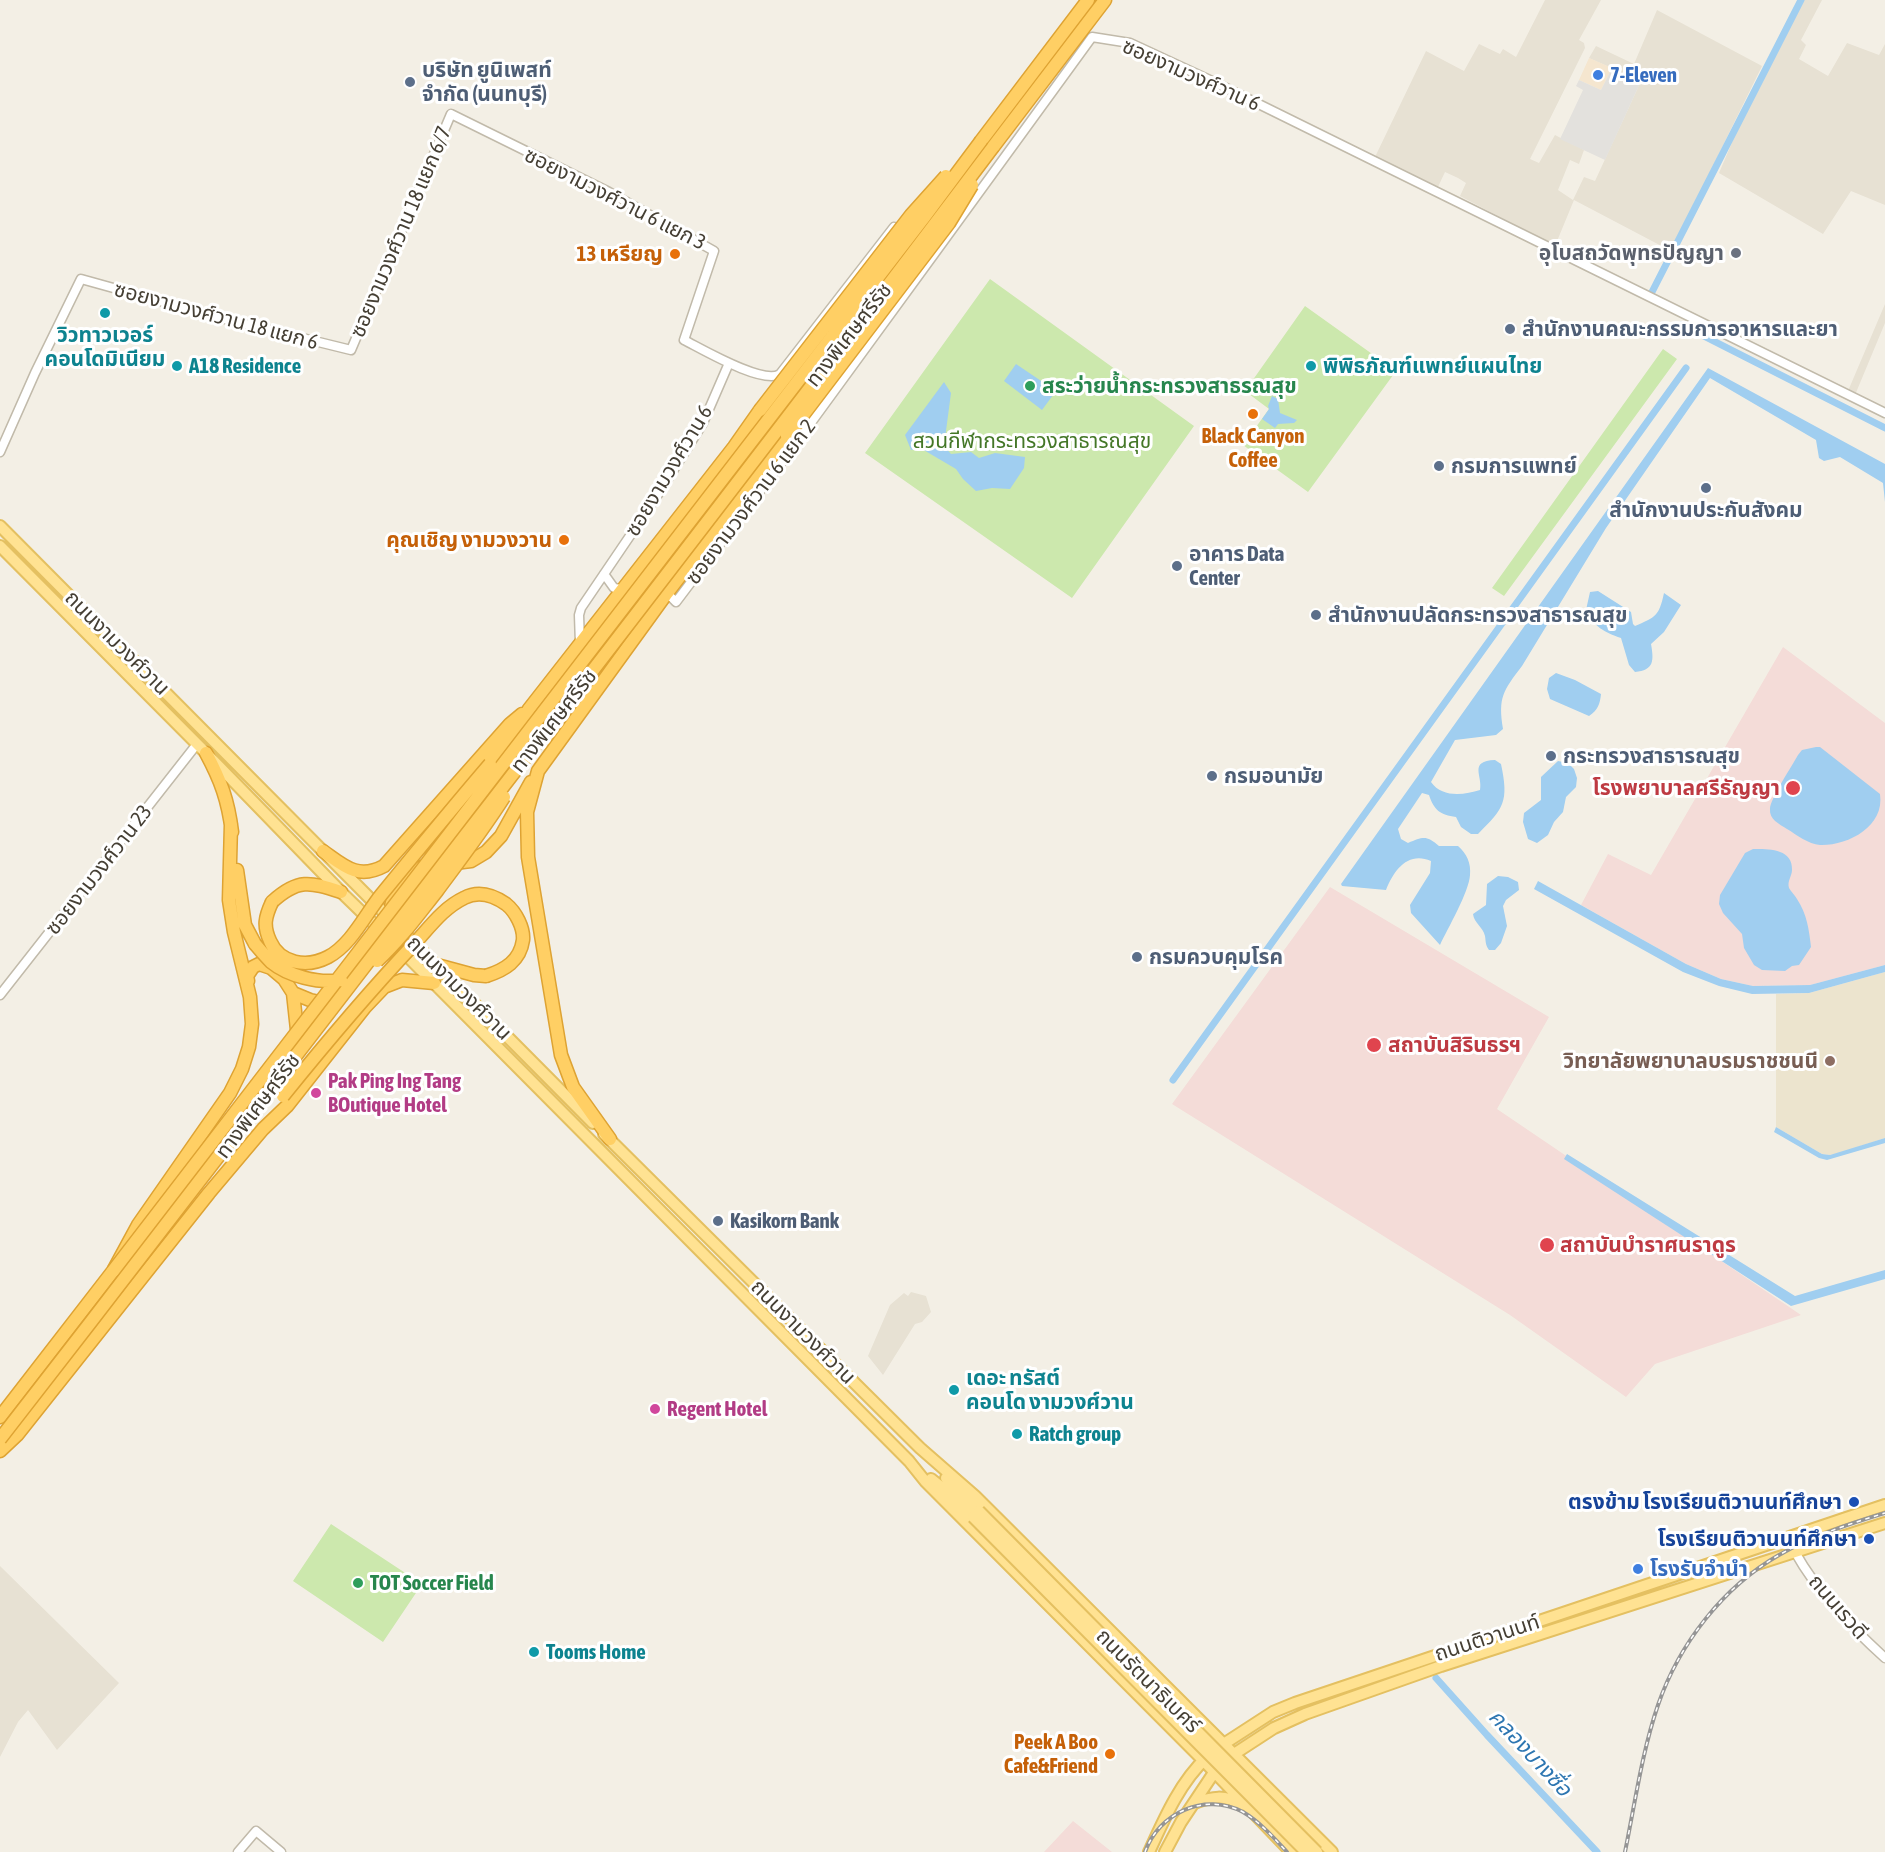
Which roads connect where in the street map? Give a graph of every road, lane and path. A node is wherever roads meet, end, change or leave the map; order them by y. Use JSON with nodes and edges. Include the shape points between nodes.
{"nodes":[{"id":1,"x":1088,"y":0,"type":"edge"},
{"id":2,"x":1105,"y":0,"type":"edge"},
{"id":3,"x":451,"y":114,"type":"joint"},
{"id":4,"x":981,"y":141,"type":"junction"},
{"id":5,"x":993,"y":147,"type":"junction"},
{"id":6,"x":932,"y":257,"type":"junction"},
{"id":7,"x":351,"y":350,"type":"joint"},
{"id":8,"x":729,"y":363,"type":"junction"},
{"id":9,"x":1885,"y":413,"type":"edge"},
{"id":10,"x":0,"y":452,"type":"edge"},
{"id":11,"x":706,"y":483,"type":"junction"},
{"id":12,"x":735,"y":504,"type":"junction"},
{"id":13,"x":0,"y":526,"type":"edge"},
{"id":14,"x":0,"y":546,"type":"edge"},
{"id":15,"x":604,"y":574,"type":"junction"},
{"id":16,"x":622,"y":589,"type":"junction"},
{"id":17,"x":671,"y":597,"type":"junction"},
{"id":18,"x":580,"y":645,"type":"junction"},
{"id":19,"x":529,"y":709,"type":"junction"},
{"id":20,"x":201,"y":748,"type":"junction"},
{"id":21,"x":527,"y":757,"type":"junction"},
{"id":22,"x":538,"y":771,"type":"junction"},
{"id":23,"x":231,"y":824,"type":"junction"},
{"id":24,"x":323,"y":851,"type":"junction"},
{"id":25,"x":341,"y":892,"type":"junction"},
{"id":26,"x":389,"y":918,"type":"junction"},
{"id":27,"x":437,"y":965,"type":"junction"},
{"id":28,"x":434,"y":983,"type":"junction"},
{"id":29,"x":293,"y":993,"type":"junction"},
{"id":30,"x":0,"y":995,"type":"edge"},
{"id":31,"x":250,"y":997,"type":"junction"},
{"id":32,"x":330,"y":1005,"type":"dead end"},
{"id":33,"x":298,"y":1045,"type":"dead end"},
{"id":34,"x":264,"y":1127,"type":"junction"},
{"id":35,"x":238,"y":1130,"type":"dead end"},
{"id":36,"x":609,"y":1139,"type":"junction"},
{"id":37,"x":225,"y":1140,"type":"dead end"},
{"id":38,"x":248,"y":1148,"type":"junction"},
{"id":39,"x":113,"y":1271,"type":"junction"},
{"id":40,"x":0,"y":1418,"type":"edge"},
{"id":41,"x":0,"y":1439,"type":"edge"},
{"id":42,"x":920,"y":1448,"type":"junction"},
{"id":43,"x":0,"y":1451,"type":"edge"},
{"id":44,"x":909,"y":1461,"type":"junction"},
{"id":45,"x":1885,"y":1505,"type":"edge"},
{"id":46,"x":976,"y":1514,"type":"junction"},
{"id":47,"x":1885,"y":1523,"type":"edge"},
{"id":48,"x":1808,"y":1531,"type":"junction"},
{"id":49,"x":1801,"y":1551,"type":"junction"},
{"id":50,"x":1885,"y":1658,"type":"edge"},
{"id":51,"x":1175,"y":1695,"type":"junction"},
{"id":52,"x":1215,"y":1751,"type":"junction"},
{"id":53,"x":1234,"y":1753,"type":"junction"},
{"id":54,"x":1219,"y":1767,"type":"junction"},
{"id":55,"x":1194,"y":1803,"type":"junction"},
{"id":56,"x":1261,"y":1820,"type":"junction"},
{"id":57,"x":1271,"y":1831,"type":"junction"},
{"id":58,"x":1320,"y":1839,"type":"junction"},
{"id":59,"x":238,"y":1852,"type":"edge"},
{"id":60,"x":281,"y":1852,"type":"edge"},
{"id":61,"x":1149,"y":1852,"type":"edge"},
{"id":62,"x":1165,"y":1852,"type":"edge"},
{"id":63,"x":1293,"y":1852,"type":"edge"},
{"id":64,"x":1306,"y":1852,"type":"edge"},
{"id":65,"x":1317,"y":1852,"type":"edge"},
{"id":66,"x":1332,"y":1852,"type":"edge"}],
"edges":[{"from":1,"to":4,"type":"highway","name":"ทางพิเศษศรีรัช"},
{"from":2,"to":5,"type":"highway","name":"ทางพิเศษศรีรัช"},
{"from":3,"to":7,"type":"street","name":"ซอยงามวงศ์วาน 18 แยก 6/7"},
{"from":3,"to":8,"type":"street","name":"ซอยงามวงศ์วาน 6 แยก 3","via":[[609,192],[714,251],[684,340]]},
{"from":4,"to":11,"type":"highway","bridge":true,"via":[[911,215]]},
{"from":4,"to":39,"type":"highway","name":"ทางพิเศษศรีรัช","bridge":true},
{"from":5,"to":12,"type":"highway","bridge":true,"via":[[949,223]]},
{"from":5,"to":21,"type":"highway","name":"ทางพิเศษศรีรัช","bridge":true},
{"from":6,"to":8,"type":"street","via":[[894,227],[780,374],[763,376]]},
{"from":6,"to":9,"type":"street","name":"ซอยงามวงศ์วาน 6","via":[[1092,37],[1123,41],[1214,82]]},
{"from":6,"to":17,"type":"street","name":"ซอยงามวงศ์วาน 6 แยก 2","via":[[794,446]]},
{"from":7,"to":10,"type":"street","name":"ซอยงามวงศ์วาน 18 แยก 6","via":[[81,279]]},
{"from":8,"to":15,"type":"street","name":"ซอยงามวงศ์วาน 6","via":[[703,423]]},
{"from":11,"to":12,"type":"highway","via":[[714,479],[728,482],[734,489]]},
{"from":11,"to":16,"type":"highway"},
{"from":12,"to":17,"type":"highway"},
{"from":13,"to":24,"type":"main road","name":"ถนนงามวงศ์วาน"},
{"from":14,"to":20,"type":"main road","name":"ถนนงามวงศ์วาน"},
{"from":15,"to":16,"type":"street","via":[[614,588]]},
{"from":15,"to":18,"type":"street","name":"ซอยงามวงศ์วาน 6","via":[[581,608]]},
{"from":16,"to":18,"type":"highway"},
{"from":17,"to":22,"type":"highway"},
{"from":18,"to":19,"type":"highway"},
{"from":19,"to":24,"type":"highway","via":[[510,724],[384,866],[365,873],[356,871]]},
{"from":19,"to":25,"type":"highway","bridge":true,"via":[[517,730],[345,944],[312,964],[285,958],[272,947],[264,918],[272,902],[286,889],[311,883]]},
{"from":20,"to":23,"type":"highway","via":[[223,787]]},
{"from":20,"to":25,"type":"main road","name":"ถนนงามวงศ์วาน"},
{"from":20,"to":30,"type":"street","name":"ซอยงามวงศ์วาน 23"},
{"from":21,"to":23,"type":"highway","bridge":true,"via":[[472,844],[410,925],[388,951],[349,978],[320,981],[296,975],[273,963],[255,944],[245,925]]},
{"from":21,"to":41,"type":"highway","name":"ทางพิเศษศรีรัช","bridge":true},
{"from":22,"to":26,"type":"highway","via":[[501,837],[486,852],[471,861],[422,867],[412,872],[393,898]]},
{"from":22,"to":36,"type":"highway","via":[[527,812],[528,857],[561,1055],[573,1087]]},
{"from":23,"to":31,"type":"highway","via":[[230,900]]},
{"from":24,"to":26,"type":"main road","name":"ถนนงามวงศ์วาน"},
{"from":25,"to":28,"type":"main road","name":"ถนนงามวงศ์วาน"},
{"from":26,"to":27,"type":"main road","name":"ถนนงามวงศ์วาน"},
{"from":27,"to":34,"type":"highway","bridge":true,"via":[[486,976],[503,970],[516,959],[523,940],[520,922],[510,907],[482,893],[449,907],[370,990],[283,1096]]},
{"from":27,"to":36,"type":"main road","name":"ถนนงามวงศ์วาน"},
{"from":28,"to":34,"type":"highway","via":[[402,980],[384,987],[287,1106]]},
{"from":28,"to":44,"type":"main road","name":"ถนนงามวงศ์วาน"},
{"from":29,"to":31,"type":"highway","via":[[284,979],[259,964],[247,976]]},
{"from":29,"to":32,"type":"highway"},
{"from":29,"to":33,"type":"highway"},
{"from":31,"to":39,"type":"highway","bridge":true,"via":[[252,1024],[242,1069],[230,1093],[138,1225]]},
{"from":34,"to":35,"type":"highway","via":[[249,1136]]},
{"from":34,"to":38,"type":"highway"},
{"from":36,"to":42,"type":"main road","name":"ถนนงามวงศ์วาน"},
{"from":37,"to":38,"type":"highway","via":[[237,1134]]},
{"from":38,"to":43,"type":"highway","via":[[17,1435]]},
{"from":39,"to":40,"type":"highway","name":"ทางพิเศษศรีรัช"},
{"from":42,"to":46,"type":"main road","name":"ถนนงามวงศ์วาน"},
{"from":42,"to":51,"type":"main road","name":"ถนนงามวงศ์วาน","via":[[970,1491]]},
{"from":44,"to":46,"type":"main road","name":"ถนนงามวงศ์วาน"},
{"from":44,"to":52,"type":"main road","name":"ถนนงามวงศ์วาน","via":[[925,1481]]},
{"from":45,"to":48,"type":"main road","name":"ถนนติวานนท์"},
{"from":46,"to":64,"type":"main road","name":"ถนนรัตนาธิเบศร์","bridge":true},
{"from":46,"to":65,"type":"main road","name":"ถนนรัตนาธิเบศร์","bridge":true},
{"from":47,"to":49,"type":"main road","name":"ถนนติวานนท์"},
{"from":48,"to":49,"type":"main road"},
{"from":48,"to":52,"type":"main road","name":"ถนนติวานนท์","via":[[1295,1703],[1273,1712]]},
{"from":49,"to":50,"type":"street","name":"ถนนเรวดี","via":[[1809,1576]]},
{"from":49,"to":53,"type":"main road","name":"ถนนติวานนท์","via":[[1305,1713]]},
{"from":51,"to":52,"type":"main road","name":"ถนนงามวงศ์วาน"},
{"from":51,"to":52,"type":"main road","via":[[1179,1715]]},
{"from":52,"to":53,"type":"main road","name":"ถนนรัตนาธิเบศร์"},
{"from":52,"to":54,"type":"main road"},
{"from":52,"to":61,"type":"main road","name":"ถนนติวานนท์","via":[[1191,1774]]},
{"from":53,"to":54,"type":"main road","name":"ถนนติวานนท์"},
{"from":53,"to":58,"type":"main road","name":"ถนนรัตนาธิเบศร์"},
{"from":54,"to":55,"type":"main road","name":"ถนนติวานนท์"},
{"from":54,"to":56,"type":"main road"},
{"from":54,"to":57,"type":"main road","via":[[1228,1768],[1265,1806]]},
{"from":55,"to":56,"type":"main road","via":[[1224,1797]]},
{"from":55,"to":62,"type":"main road","name":"ถนนติวานนท์"},
{"from":56,"to":57,"type":"main road"},
{"from":57,"to":63,"type":"main road"},
{"from":58,"to":63,"type":"main road","via":[[1306,1834],[1297,1839]]},
{"from":58,"to":66,"type":"main road","name":"ถนนรัตนาธิเบศร์"},
{"from":59,"to":60,"type":"street","via":[[256,1831]]}]}
